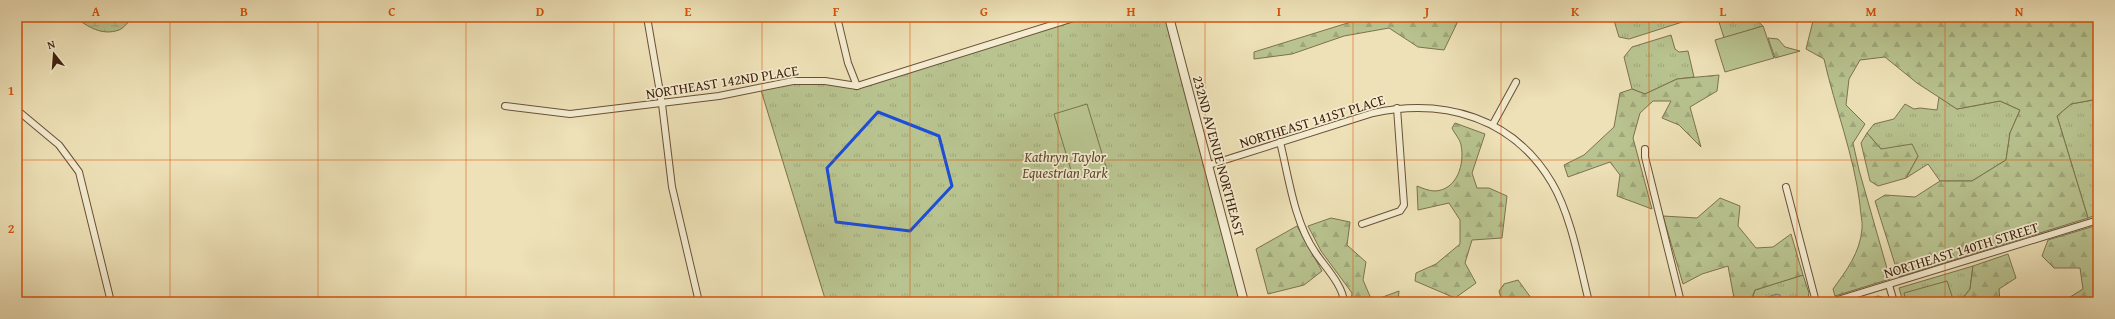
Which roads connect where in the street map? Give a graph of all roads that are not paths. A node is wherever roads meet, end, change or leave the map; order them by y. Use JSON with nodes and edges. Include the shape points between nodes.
{"nodes":[{"id":1,"x":647,"y":17,"type":"edge"},
{"id":2,"x":837,"y":17,"type":"edge"},
{"id":3,"x":1077,"y":17,"type":"edge"},
{"id":4,"x":1169,"y":17,"type":"edge"},
{"id":5,"x":1516,"y":82,"type":"dead end"},
{"id":6,"x":857,"y":86,"type":"junction"},
{"id":7,"x":662,"y":104,"type":"junction"},
{"id":8,"x":505,"y":106,"type":"dead end"},
{"id":9,"x":1397,"y":108,"type":"junction"},
{"id":10,"x":17,"y":110,"type":"edge"},
{"id":11,"x":1493,"y":124,"type":"junction"},
{"id":12,"x":1280,"y":142,"type":"junction"},
{"id":13,"x":1645,"y":149,"type":"dead end"},
{"id":14,"x":1209,"y":165,"type":"junction"},
{"id":15,"x":1786,"y":187,"type":"dead end"},
{"id":16,"x":2098,"y":220,"type":"edge"},
{"id":17,"x":1362,"y":224,"type":"dead end"},
{"id":18,"x":1889,"y":285,"type":"junction"},
{"id":19,"x":111,"y":302,"type":"edge"},
{"id":20,"x":699,"y":302,"type":"edge"},
{"id":21,"x":1244,"y":302,"type":"edge"},
{"id":22,"x":1344,"y":302,"type":"edge"},
{"id":23,"x":1589,"y":302,"type":"edge"},
{"id":24,"x":1681,"y":302,"type":"edge"},
{"id":25,"x":1816,"y":302,"type":"edge"},
{"id":26,"x":1831,"y":302,"type":"edge"},
{"id":27,"x":1894,"y":302,"type":"edge"}],
"edges":[{"from":1,"to":7,"type":"street"},
{"from":2,"to":6,"type":"street","via":[[848,63]]},
{"from":3,"to":6,"type":"street","name":"NORTHEAST 142ND PLACE"},
{"from":4,"to":14,"type":"street","name":"232ND AVENUE NORTHEAST"},
{"from":5,"to":11,"type":"street"},
{"from":6,"to":7,"type":"street","name":"NORTHEAST 142ND PLACE","via":[[825,81],[793,81]]},
{"from":7,"to":8,"type":"street","name":"NORTHEAST 142ND PLACE","via":[[570,114]]},
{"from":7,"to":20,"type":"street","via":[[672,187]]},
{"from":9,"to":11,"type":"street","name":"NORTHEAST 141ST PLACE","via":[[1420,106],[1459,112]]},
{"from":9,"to":12,"type":"street","name":"NORTHEAST 141ST PLACE"},
{"from":9,"to":17,"type":"street","via":[[1404,205],[1400,211]]},
{"from":10,"to":19,"type":"street","via":[[59,145],[79,172]]},
{"from":11,"to":23,"type":"street","name":"NORTHEAST 141ST PLACE","via":[[1530,154],[1552,183],[1564,208]]},
{"from":12,"to":14,"type":"street","name":"NORTHEAST 141ST PLACE"},
{"from":12,"to":22,"type":"street","via":[[1302,227]]},
{"from":13,"to":24,"type":"street","via":[[1657,211]]},
{"from":14,"to":21,"type":"street","name":"232ND AVENUE NORTHEAST"},
{"from":15,"to":25,"type":"street"},
{"from":16,"to":18,"type":"street","name":"NORTHEAST 140TH STREET"},
{"from":18,"to":26,"type":"street","name":"NORTHEAST 140TH STREET"},
{"from":18,"to":27,"type":"street"}]}
